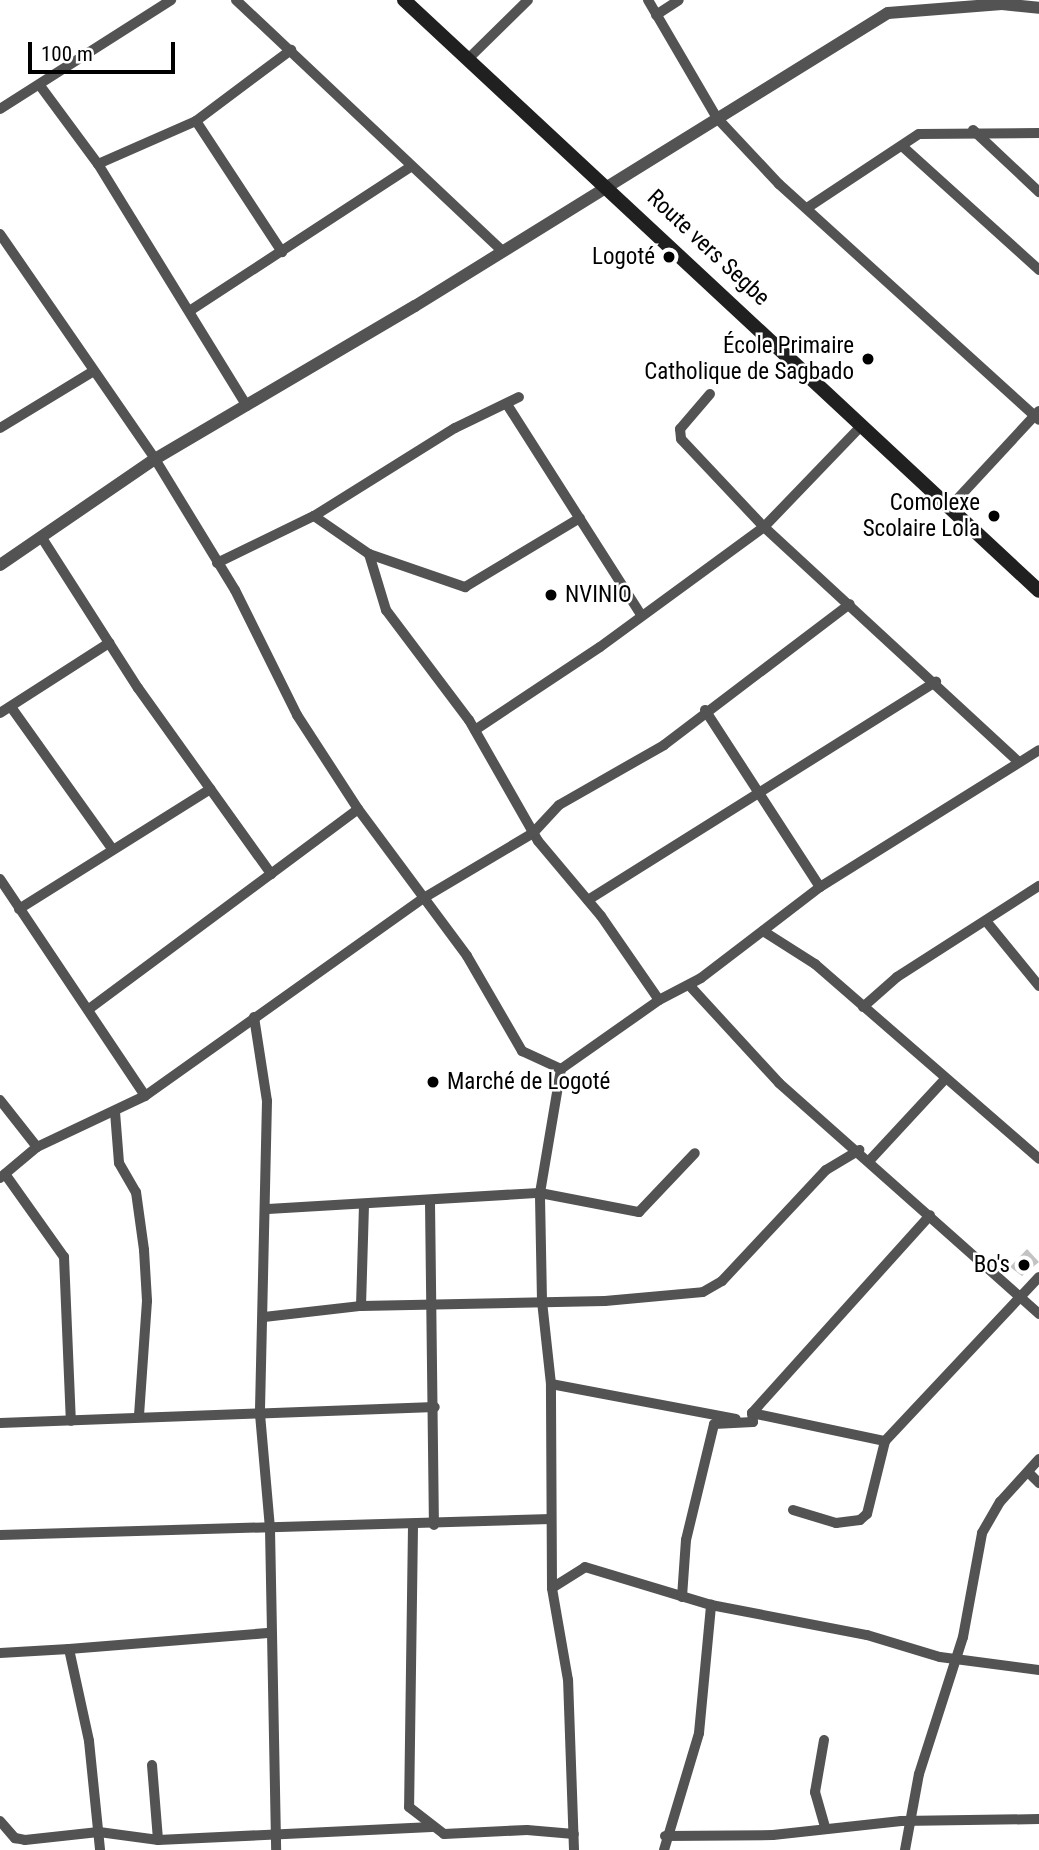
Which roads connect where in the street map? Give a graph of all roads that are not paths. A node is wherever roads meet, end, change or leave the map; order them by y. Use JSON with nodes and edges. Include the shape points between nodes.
{"nodes":[{"id":1,"x":171,"y":0,"type":"edge"},
{"id":2,"x":236,"y":0,"type":"edge"},
{"id":3,"x":404,"y":0,"type":"edge"},
{"id":4,"x":528,"y":0,"type":"edge"},
{"id":5,"x":648,"y":0,"type":"edge"},
{"id":6,"x":679,"y":0,"type":"edge"},
{"id":7,"x":1002,"y":2,"type":"edge"},
{"id":8,"x":888,"y":6,"type":"edge"},
{"id":9,"x":1039,"y":8,"type":"edge"},
{"id":10,"x":656,"y":15,"type":"junction"},
{"id":11,"x":291,"y":50,"type":"junction"},
{"id":12,"x":468,"y":59,"type":"junction"},
{"id":13,"x":41,"y":88,"type":"junction"},
{"id":14,"x":0,"y":109,"type":"edge"},
{"id":15,"x":718,"y":117,"type":"junction"},
{"id":16,"x":196,"y":121,"type":"junction"},
{"id":17,"x":973,"y":130,"type":"junction"},
{"id":18,"x":1039,"y":133,"type":"edge"},
{"id":19,"x":902,"y":146,"type":"junction"},
{"id":20,"x":98,"y":164,"type":"junction"},
{"id":21,"x":409,"y":168,"type":"junction"},
{"id":22,"x":609,"y":188,"type":"junction"},
{"id":23,"x":1039,"y":192,"type":"edge"},
{"id":24,"x":807,"y":208,"type":"junction"},
{"id":25,"x":0,"y":234,"type":"edge"},
{"id":26,"x":502,"y":251,"type":"junction"},
{"id":27,"x":282,"y":252,"type":"junction"},
{"id":28,"x":1039,"y":270,"type":"edge"},
{"id":29,"x":191,"y":310,"type":"junction"},
{"id":30,"x":92,"y":372,"type":"junction"},
{"id":31,"x":710,"y":394,"type":"dead end"},
{"id":32,"x":519,"y":397,"type":"dead end"},
{"id":33,"x":508,"y":405,"type":"junction"},
{"id":34,"x":247,"y":406,"type":"junction"},
{"id":35,"x":1037,"y":416,"type":"edge"},
{"id":36,"x":862,"y":425,"type":"junction"},
{"id":37,"x":0,"y":428,"type":"edge"},
{"id":38,"x":155,"y":459,"type":"junction"},
{"id":39,"x":950,"y":507,"type":"junction"},
{"id":40,"x":314,"y":516,"type":"junction"},
{"id":41,"x":580,"y":518,"type":"junction"},
{"id":42,"x":764,"y":527,"type":"junction"},
{"id":43,"x":42,"y":538,"type":"junction"},
{"id":44,"x":369,"y":554,"type":"junction"},
{"id":45,"x":216,"y":563,"type":"junction"},
{"id":46,"x":0,"y":565,"type":"edge"},
{"id":47,"x":1039,"y":591,"type":"edge"},
{"id":48,"x":850,"y":604,"type":"junction"},
{"id":49,"x":641,"y":615,"type":"junction"},
{"id":50,"x":109,"y":643,"type":"junction"},
{"id":51,"x":936,"y":682,"type":"junction"},
{"id":52,"x":11,"y":707,"type":"junction"},
{"id":53,"x":705,"y":710,"type":"junction"},
{"id":54,"x":0,"y":713,"type":"edge"},
{"id":55,"x":475,"y":730,"type":"junction"},
{"id":56,"x":1039,"y":750,"type":"edge"},
{"id":57,"x":1018,"y":761,"type":"junction"},
{"id":58,"x":210,"y":789,"type":"junction"},
{"id":59,"x":759,"y":791,"type":"junction"},
{"id":60,"x":358,"y":809,"type":"junction"},
{"id":61,"x":533,"y":833,"type":"junction"},
{"id":62,"x":111,"y":847,"type":"junction"},
{"id":63,"x":271,"y":874,"type":"junction"},
{"id":64,"x":0,"y":879,"type":"edge"},
{"id":65,"x":1039,"y":886,"type":"edge"},
{"id":66,"x":820,"y":887,"type":"junction"},
{"id":67,"x":422,"y":899,"type":"junction"},
{"id":68,"x":588,"y":900,"type":"junction"},
{"id":69,"x":19,"y":909,"type":"junction"},
{"id":70,"x":986,"y":921,"type":"junction"},
{"id":71,"x":763,"y":931,"type":"junction"},
{"id":72,"x":689,"y":985,"type":"junction"},
{"id":73,"x":1039,"y":986,"type":"edge"},
{"id":74,"x":659,"y":1000,"type":"junction"},
{"id":75,"x":863,"y":1007,"type":"junction"},
{"id":76,"x":89,"y":1009,"type":"junction"},
{"id":77,"x":254,"y":1017,"type":"junction"},
{"id":78,"x":561,"y":1069,"type":"junction"},
{"id":79,"x":944,"y":1080,"type":"junction"},
{"id":80,"x":145,"y":1096,"type":"junction"},
{"id":81,"x":0,"y":1100,"type":"edge"},
{"id":82,"x":115,"y":1112,"type":"junction"},
{"id":83,"x":37,"y":1147,"type":"junction"},
{"id":84,"x":859,"y":1150,"type":"junction"},
{"id":85,"x":695,"y":1153,"type":"dead end"},
{"id":86,"x":1039,"y":1159,"type":"edge"},
{"id":87,"x":870,"y":1160,"type":"junction"},
{"id":88,"x":2,"y":1176,"type":"edge"},
{"id":89,"x":540,"y":1193,"type":"junction"},
{"id":90,"x":430,"y":1202,"type":"junction"},
{"id":91,"x":365,"y":1204,"type":"junction"},
{"id":92,"x":268,"y":1209,"type":"junction"},
{"id":93,"x":930,"y":1214,"type":"junction"},
{"id":94,"x":1039,"y":1277,"type":"edge"},
{"id":95,"x":1020,"y":1297,"type":"junction"},
{"id":96,"x":542,"y":1301,"type":"junction"},
{"id":97,"x":361,"y":1306,"type":"junction"},
{"id":98,"x":429,"y":1306,"type":"junction"},
{"id":99,"x":1039,"y":1314,"type":"edge"},
{"id":100,"x":264,"y":1317,"type":"junction"},
{"id":101,"x":551,"y":1384,"type":"junction"},
{"id":102,"x":435,"y":1407,"type":"junction"},
{"id":103,"x":260,"y":1414,"type":"junction"},
{"id":104,"x":139,"y":1415,"type":"junction"},
{"id":105,"x":752,"y":1418,"type":"junction"},
{"id":106,"x":71,"y":1421,"type":"junction"},
{"id":107,"x":0,"y":1423,"type":"edge"},
{"id":108,"x":885,"y":1441,"type":"junction"},
{"id":109,"x":1039,"y":1460,"type":"edge"},
{"id":110,"x":1028,"y":1472,"type":"junction"},
{"id":111,"x":1039,"y":1483,"type":"edge"},
{"id":112,"x":793,"y":1510,"type":"dead end"},
{"id":113,"x":551,"y":1519,"type":"junction"},
{"id":114,"x":434,"y":1525,"type":"junction"},
{"id":115,"x":413,"y":1526,"type":"junction"},
{"id":116,"x":270,"y":1529,"type":"junction"},
{"id":117,"x":0,"y":1535,"type":"edge"},
{"id":118,"x":552,"y":1588,"type":"junction"},
{"id":119,"x":682,"y":1597,"type":"junction"},
{"id":120,"x":711,"y":1605,"type":"junction"},
{"id":121,"x":270,"y":1633,"type":"junction"},
{"id":122,"x":69,"y":1649,"type":"junction"},
{"id":123,"x":0,"y":1653,"type":"edge"},
{"id":124,"x":957,"y":1659,"type":"junction"},
{"id":125,"x":1039,"y":1670,"type":"edge"},
{"id":126,"x":824,"y":1740,"type":"dead end"},
{"id":127,"x":152,"y":1765,"type":"dead end"},
{"id":128,"x":1039,"y":1819,"type":"edge"},
{"id":129,"x":0,"y":1821,"type":"edge"},
{"id":130,"x":910,"y":1821,"type":"junction"},
{"id":131,"x":432,"y":1827,"type":"junction"},
{"id":132,"x":825,"y":1827,"type":"junction"},
{"id":133,"x":99,"y":1832,"type":"junction"},
{"id":134,"x":274,"y":1833,"type":"junction"},
{"id":135,"x":574,"y":1834,"type":"junction"},
{"id":136,"x":665,"y":1836,"type":"junction"},
{"id":137,"x":158,"y":1840,"type":"junction"},
{"id":138,"x":100,"y":1850,"type":"edge"},
{"id":139,"x":276,"y":1850,"type":"edge"},
{"id":140,"x":574,"y":1850,"type":"edge"},
{"id":141,"x":664,"y":1850,"type":"edge"},
{"id":142,"x":905,"y":1850,"type":"edge"}],
"edges":[{"from":1,"to":13,"type":"street"},
{"from":2,"to":11,"type":"street"},
{"from":3,"to":12,"type":"main road","name":"Route vers Segbe"},
{"from":4,"to":12,"type":"street"},
{"from":5,"to":10,"type":"street"},
{"from":6,"to":10,"type":"street"},
{"from":7,"to":8,"type":"street"},
{"from":7,"to":9,"type":"street"},
{"from":8,"to":15,"type":"street"},
{"from":10,"to":15,"type":"street"},
{"from":11,"to":16,"type":"street"},
{"from":11,"to":21,"type":"street"},
{"from":12,"to":22,"type":"main road","name":"Route vers Segbe"},
{"from":13,"to":14,"type":"street"},
{"from":13,"to":20,"type":"street"},
{"from":15,"to":22,"type":"street"},
{"from":15,"to":24,"type":"street"},
{"from":16,"to":20,"type":"street"},
{"from":16,"to":27,"type":"street"},
{"from":17,"to":18,"type":"street"},
{"from":17,"to":19,"type":"street","via":[[919,134]]},
{"from":17,"to":23,"type":"street"},
{"from":19,"to":24,"type":"street"},
{"from":19,"to":28,"type":"street"},
{"from":20,"to":29,"type":"street"},
{"from":21,"to":26,"type":"street"},
{"from":21,"to":27,"type":"street"},
{"from":22,"to":26,"type":"street"},
{"from":22,"to":36,"type":"main road","name":"Route vers Segbe"},
{"from":24,"to":35,"type":"street"},
{"from":25,"to":30,"type":"street"},
{"from":26,"to":34,"type":"street"},
{"from":27,"to":29,"type":"street"},
{"from":29,"to":34,"type":"street"},
{"from":30,"to":37,"type":"street"},
{"from":30,"to":38,"type":"street"},
{"from":31,"to":42,"type":"street","via":[[679,435]]},
{"from":32,"to":33,"type":"street"},
{"from":33,"to":40,"type":"street","via":[[455,428]]},
{"from":33,"to":41,"type":"street"},
{"from":34,"to":38,"type":"street"},
{"from":35,"to":39,"type":"street"},
{"from":36,"to":39,"type":"main road","name":"Route vers Segbe"},
{"from":36,"to":42,"type":"street"},
{"from":38,"to":43,"type":"street"},
{"from":38,"to":45,"type":"street"},
{"from":39,"to":47,"type":"main road","name":"Route vers Segbe"},
{"from":40,"to":44,"type":"street"},
{"from":40,"to":45,"type":"street"},
{"from":41,"to":44,"type":"street","via":[[465,587]]},
{"from":41,"to":49,"type":"street"},
{"from":42,"to":48,"type":"street"},
{"from":42,"to":49,"type":"street"},
{"from":43,"to":46,"type":"street"},
{"from":43,"to":50,"type":"street"},
{"from":44,"to":55,"type":"street","via":[[386,610]]},
{"from":45,"to":60,"type":"street","via":[[235,590],[297,715]]},
{"from":48,"to":51,"type":"street"},
{"from":48,"to":53,"type":"street"},
{"from":49,"to":55,"type":"street"},
{"from":50,"to":52,"type":"street"},
{"from":50,"to":58,"type":"street"},
{"from":51,"to":57,"type":"street"},
{"from":51,"to":59,"type":"street"},
{"from":52,"to":54,"type":"street"},
{"from":52,"to":62,"type":"street"},
{"from":53,"to":59,"type":"street"},
{"from":53,"to":61,"type":"street","via":[[642,760],[559,805]]},
{"from":55,"to":61,"type":"street"},
{"from":56,"to":57,"type":"street"},
{"from":57,"to":66,"type":"street"},
{"from":58,"to":62,"type":"street"},
{"from":58,"to":63,"type":"street"},
{"from":59,"to":66,"type":"street"},
{"from":59,"to":68,"type":"street","via":[[667,855]]},
{"from":60,"to":63,"type":"street"},
{"from":60,"to":67,"type":"street"},
{"from":61,"to":67,"type":"street"},
{"from":61,"to":68,"type":"street"},
{"from":62,"to":69,"type":"street"},
{"from":63,"to":76,"type":"street"},
{"from":64,"to":69,"type":"street"},
{"from":65,"to":70,"type":"street"},
{"from":66,"to":71,"type":"street"},
{"from":67,"to":77,"type":"street"},
{"from":67,"to":78,"type":"street","via":[[467,956],[522,1051]]},
{"from":68,"to":74,"type":"street"},
{"from":69,"to":76,"type":"street"},
{"from":70,"to":73,"type":"street"},
{"from":70,"to":75,"type":"street","via":[[897,977]]},
{"from":71,"to":72,"type":"street"},
{"from":71,"to":75,"type":"street","via":[[816,964]]},
{"from":72,"to":74,"type":"street"},
{"from":72,"to":84,"type":"street","via":[[779,1083]]},
{"from":74,"to":78,"type":"street"},
{"from":75,"to":79,"type":"street"},
{"from":76,"to":80,"type":"street"},
{"from":77,"to":80,"type":"street"},
{"from":77,"to":92,"type":"street","via":[[267,1101]]},
{"from":78,"to":89,"type":"street"},
{"from":79,"to":86,"type":"street","via":[[977,1102]]},
{"from":79,"to":87,"type":"street"},
{"from":80,"to":82,"type":"street"},
{"from":81,"to":83,"type":"street"},
{"from":82,"to":83,"type":"street"},
{"from":82,"to":104,"type":"street","via":[[119,1163],[136,1192],[144,1250],[147,1301]]},
{"from":83,"to":88,"type":"street"},
{"from":84,"to":87,"type":"street"},
{"from":84,"to":96,"type":"street","via":[[826,1170],[711,1289],[605,1301]]},
{"from":85,"to":89,"type":"street","via":[[639,1212]]},
{"from":87,"to":93,"type":"street"},
{"from":88,"to":106,"type":"street","via":[[64,1257]]},
{"from":89,"to":90,"type":"street"},
{"from":89,"to":96,"type":"street"},
{"from":90,"to":91,"type":"street"},
{"from":90,"to":98,"type":"street"},
{"from":91,"to":92,"type":"street"},
{"from":91,"to":97,"type":"street"},
{"from":92,"to":100,"type":"street"},
{"from":93,"to":95,"type":"street"},
{"from":93,"to":105,"type":"street"},
{"from":94,"to":95,"type":"street"},
{"from":95,"to":99,"type":"street"},
{"from":95,"to":108,"type":"street"},
{"from":96,"to":98,"type":"street"},
{"from":96,"to":101,"type":"street"},
{"from":97,"to":98,"type":"street"},
{"from":97,"to":100,"type":"street"},
{"from":98,"to":102,"type":"street"},
{"from":100,"to":103,"type":"street"},
{"from":101,"to":105,"type":"street"},
{"from":101,"to":113,"type":"street"},
{"from":102,"to":103,"type":"street"},
{"from":102,"to":114,"type":"street"},
{"from":103,"to":104,"type":"street"},
{"from":103,"to":116,"type":"street"},
{"from":104,"to":106,"type":"street"},
{"from":105,"to":108,"type":"street"},
{"from":105,"to":119,"type":"street","via":[[714,1424],[686,1540]]},
{"from":106,"to":107,"type":"street"},
{"from":108,"to":112,"type":"street","via":[[867,1514],[860,1520],[836,1523]]},
{"from":109,"to":110,"type":"street"},
{"from":110,"to":111,"type":"street"},
{"from":110,"to":124,"type":"street","via":[[1000,1502],[982,1533]]},
{"from":113,"to":114,"type":"street"},
{"from":113,"to":118,"type":"street"},
{"from":114,"to":115,"type":"street"},
{"from":115,"to":116,"type":"street"},
{"from":115,"to":131,"type":"street","via":[[410,1807]]},
{"from":116,"to":117,"type":"street"},
{"from":116,"to":121,"type":"street"},
{"from":118,"to":119,"type":"street","via":[[584,1567]]},
{"from":118,"to":135,"type":"street","via":[[568,1680]]},
{"from":119,"to":120,"type":"street"},
{"from":120,"to":124,"type":"street"},
{"from":120,"to":136,"type":"street","via":[[699,1733]]},
{"from":121,"to":122,"type":"street"},
{"from":121,"to":134,"type":"street"},
{"from":122,"to":123,"type":"street"},
{"from":122,"to":133,"type":"street","via":[[89,1741]]},
{"from":124,"to":125,"type":"street"},
{"from":124,"to":130,"type":"street","via":[[921,1766]]},
{"from":126,"to":132,"type":"street","via":[[815,1792]]},
{"from":127,"to":137,"type":"street"},
{"from":128,"to":130,"type":"street"},
{"from":129,"to":133,"type":"street","via":[[15,1838],[25,1840]]},
{"from":130,"to":132,"type":"street"},
{"from":130,"to":142,"type":"street"},
{"from":131,"to":134,"type":"street"},
{"from":131,"to":135,"type":"street","via":[[444,1834],[527,1830]]},
{"from":132,"to":136,"type":"street","via":[[773,1835]]},
{"from":133,"to":137,"type":"street"},
{"from":133,"to":138,"type":"street"},
{"from":134,"to":137,"type":"street"},
{"from":134,"to":139,"type":"street"},
{"from":135,"to":140,"type":"street"},
{"from":136,"to":141,"type":"street"}]}
